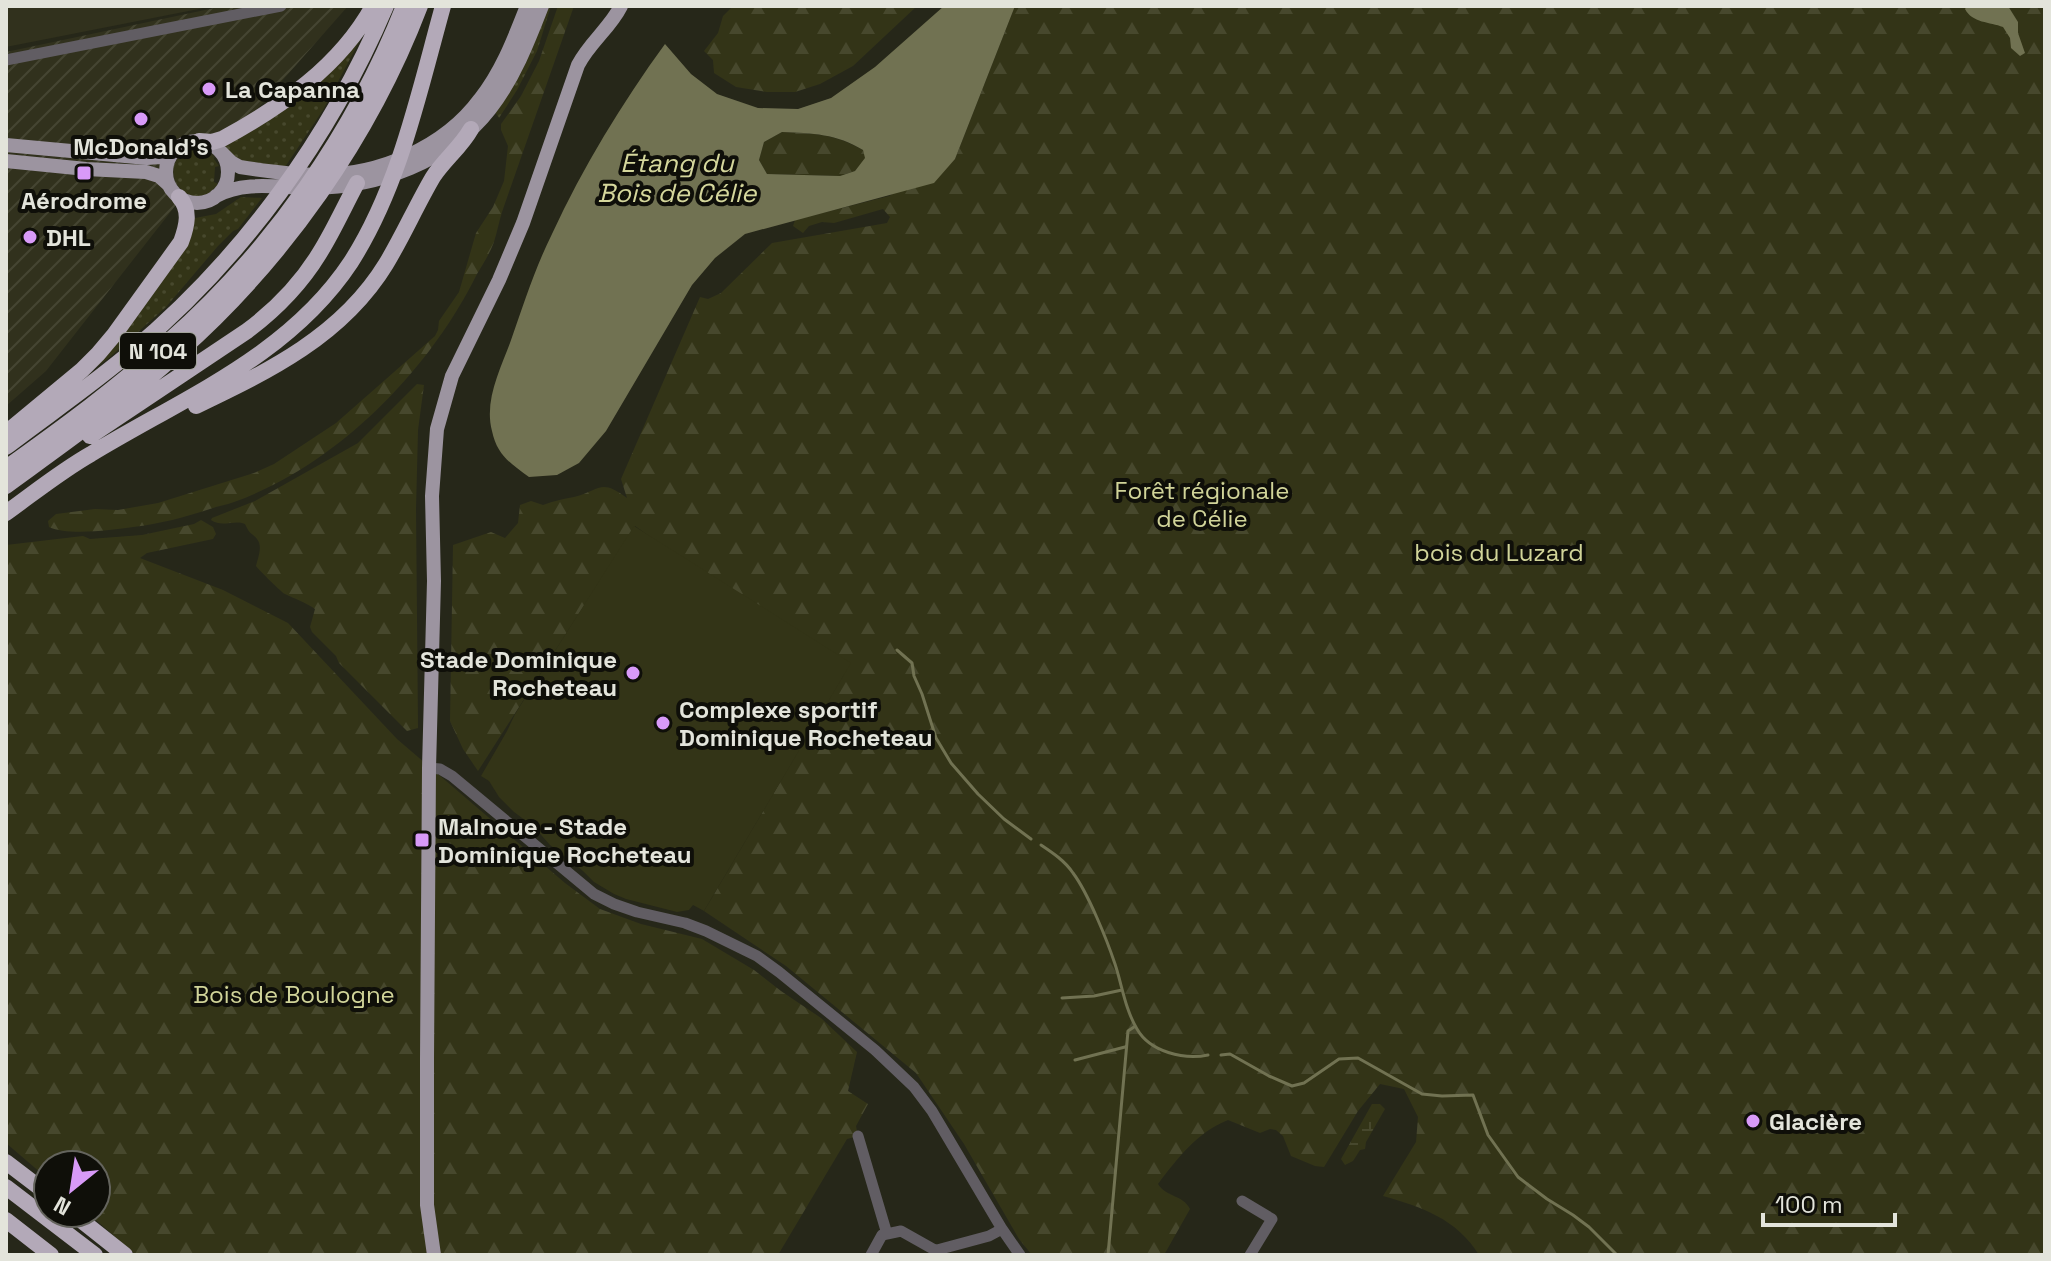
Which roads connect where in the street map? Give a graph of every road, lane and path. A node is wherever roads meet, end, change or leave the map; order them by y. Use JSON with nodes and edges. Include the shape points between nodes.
{"nodes":[{"id":1,"x":281,"y":6,"type":"edge"},
{"id":2,"x":373,"y":6,"type":"edge"},
{"id":3,"x":386,"y":6,"type":"edge"},
{"id":4,"x":404,"y":6,"type":"edge"},
{"id":5,"x":420,"y":6,"type":"edge"},
{"id":6,"x":443,"y":6,"type":"edge"},
{"id":7,"x":527,"y":6,"type":"edge"},
{"id":8,"x":542,"y":6,"type":"edge"},
{"id":9,"x":628,"y":6,"type":"edge"},
{"id":10,"x":618,"y":12,"type":"edge"},
{"id":11,"x":6,"y":60,"type":"edge"},
{"id":12,"x":471,"y":129,"type":"junction"},
{"id":13,"x":350,"y":132,"type":"junction"},
{"id":14,"x":199,"y":141,"type":"junction"},
{"id":15,"x":6,"y":145,"type":"edge"},
{"id":16,"x":178,"y":147,"type":"junction"},
{"id":17,"x":221,"y":152,"type":"junction"},
{"id":18,"x":6,"y":161,"type":"edge"},
{"id":19,"x":357,"y":183,"type":"junction"},
{"id":20,"x":174,"y":192,"type":"junction"},
{"id":21,"x":216,"y":196,"type":"junction"},
{"id":22,"x":132,"y":430,"type":"junction"},
{"id":23,"x":6,"y":433,"type":"edge"},
{"id":24,"x":6,"y":447,"type":"edge"},
{"id":25,"x":6,"y":468,"type":"edge"},
{"id":26,"x":29,"y":469,"type":"junction"},
{"id":27,"x":6,"y":486,"type":"edge"},
{"id":28,"x":6,"y":513,"type":"edge"},
{"id":29,"x":429,"y":768,"type":"junction"},
{"id":30,"x":858,"y":1136,"type":"dead end"},
{"id":31,"x":6,"y":1162,"type":"edge"},
{"id":32,"x":32,"y":1182,"type":"edge"},
{"id":33,"x":6,"y":1187,"type":"edge"},
{"id":34,"x":1242,"y":1201,"type":"dead end"},
{"id":35,"x":6,"y":1220,"type":"edge"},
{"id":36,"x":92,"y":1229,"type":"edge"},
{"id":37,"x":1002,"y":1229,"type":"junction"},
{"id":38,"x":887,"y":1234,"type":"junction"},
{"id":39,"x":938,"y":1252,"type":"edge"},
{"id":40,"x":51,"y":1255,"type":"edge"},
{"id":41,"x":95,"y":1255,"type":"edge"},
{"id":42,"x":125,"y":1255,"type":"edge"},
{"id":43,"x":434,"y":1255,"type":"edge"},
{"id":44,"x":871,"y":1255,"type":"edge"},
{"id":45,"x":1020,"y":1255,"type":"edge"},
{"id":46,"x":1250,"y":1255,"type":"edge"}],
"edges":[{"from":1,"to":11,"type":"street"},
{"from":2,"to":14,"type":"highway","via":[[345,47],[278,105],[224,138]]},
{"from":3,"to":24,"type":"highway","via":[[326,123],[214,273],[131,352]]},
{"from":4,"to":13,"type":"highway","number":"N 104"},
{"from":5,"to":13,"type":"highway","number":"N 104","via":[[379,96]]},
{"from":6,"to":22,"type":"highway","via":[[396,167],[351,261],[281,339],[225,378]]},
{"from":7,"to":17,"type":"main road","via":[[507,55],[480,100],[415,153],[368,169],[321,175],[240,167]]},
{"from":8,"to":12,"type":"main road","via":[[509,80]]},
{"from":9,"to":10,"type":"main road"},
{"from":10,"to":29,"type":"main road","via":[[578,65],[523,223],[452,376],[437,429]]},
{"from":12,"to":19,"type":"main road","via":[[415,166]]},
{"from":12,"to":22,"type":"highway","via":[[440,167],[385,267],[338,323],[270,369],[149,430]]},
{"from":13,"to":25,"type":"highway","number":"N 104","via":[[254,254],[172,339]]},
{"from":13,"to":26,"type":"highway","number":"N 104","via":[[334,172],[306,213],[237,295],[181,350]]},
{"from":14,"to":16,"type":"main road"},
{"from":14,"to":17,"type":"main road"},
{"from":15,"to":16,"type":"main road","via":[[147,158]]},
{"from":16,"to":20,"type":"main road","via":[[166,165]]},
{"from":17,"to":21,"type":"main road","via":[[228,174]]},
{"from":18,"to":20,"type":"main road","via":[[146,172],[162,178]]},
{"from":19,"to":21,"type":"main road","via":[[250,186]]},
{"from":19,"to":26,"type":"highway","via":[[319,254],[269,314],[50,463]]},
{"from":20,"to":21,"type":"main road","via":[[189,202]]},
{"from":20,"to":23,"type":"highway","via":[[187,212],[174,253],[98,354]]},
{"from":22,"to":28,"type":"highway"},
{"from":26,"to":27,"type":"highway","number":"N 104"},
{"from":29,"to":37,"type":"street","via":[[452,776],[594,894],[706,931],[757,956],[791,981],[914,1087]]},
{"from":29,"to":43,"type":"main road","via":[[427,1205]]},
{"from":30,"to":38,"type":"street"},
{"from":31,"to":32,"type":"highway"},
{"from":33,"to":41,"type":"highway"},
{"from":34,"to":46,"type":"street","via":[[1272,1219]]},
{"from":35,"to":40,"type":"highway"},
{"from":36,"to":42,"type":"highway"},
{"from":37,"to":39,"type":"street"},
{"from":37,"to":45,"type":"street"},
{"from":38,"to":39,"type":"street","via":[[901,1231]]},
{"from":38,"to":44,"type":"street"}]}
